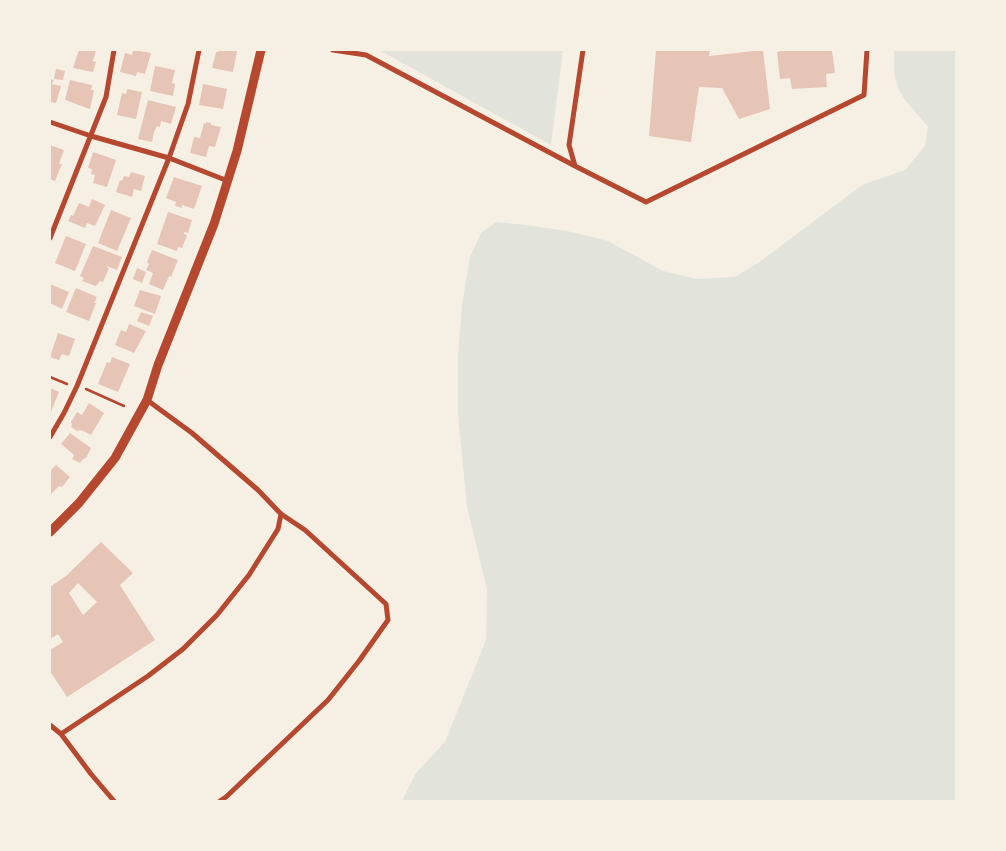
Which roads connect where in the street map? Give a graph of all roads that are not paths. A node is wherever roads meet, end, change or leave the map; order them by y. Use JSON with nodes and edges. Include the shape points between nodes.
{"nodes":[{"id":1,"x":114,"y":50,"type":"edge"},
{"id":2,"x":199,"y":50,"type":"edge"},
{"id":3,"x":262,"y":50,"type":"edge"},
{"id":4,"x":333,"y":50,"type":"edge"},
{"id":5,"x":583,"y":50,"type":"edge"},
{"id":6,"x":868,"y":50,"type":"edge"},
{"id":7,"x":50,"y":122,"type":"edge"},
{"id":8,"x":91,"y":136,"type":"junction"},
{"id":9,"x":169,"y":158,"type":"junction"},
{"id":10,"x":575,"y":166,"type":"junction"},
{"id":11,"x":228,"y":181,"type":"junction"},
{"id":12,"x":50,"y":238,"type":"edge"},
{"id":13,"x":147,"y":400,"type":"junction"},
{"id":14,"x":50,"y":437,"type":"edge"},
{"id":15,"x":281,"y":514,"type":"junction"},
{"id":16,"x":50,"y":532,"type":"edge"},
{"id":17,"x":50,"y":725,"type":"edge"},
{"id":18,"x":61,"y":734,"type":"junction"},
{"id":19,"x":227,"y":799,"type":"edge"},
{"id":20,"x":114,"y":801,"type":"edge"},
{"id":21,"x":220,"y":801,"type":"edge"}],
"edges":[{"from":1,"to":8,"type":"street","via":[[106,97]]},
{"from":2,"to":9,"type":"street","via":[[188,104]]},
{"from":3,"to":11,"type":"street"},
{"from":4,"to":10,"type":"street","via":[[366,55]]},
{"from":5,"to":10,"type":"street","via":[[569,145]]},
{"from":6,"to":10,"type":"street","via":[[864,95],[646,202]]},
{"from":7,"to":8,"type":"street"},
{"from":8,"to":9,"type":"street"},
{"from":8,"to":12,"type":"street"},
{"from":9,"to":11,"type":"street"},
{"from":9,"to":14,"type":"street","via":[[77,386]]},
{"from":11,"to":13,"type":"street"},
{"from":13,"to":15,"type":"street","via":[[192,433]]},
{"from":13,"to":16,"type":"street","via":[[115,458],[79,503]]},
{"from":15,"to":18,"type":"street","via":[[278,529],[249,575],[216,615],[183,648],[148,676]]},
{"from":15,"to":19,"type":"street","via":[[305,530],[386,604],[388,620],[328,700]]},
{"from":17,"to":18,"type":"street"},
{"from":18,"to":20,"type":"street"},
{"from":19,"to":21,"type":"street"}]}
